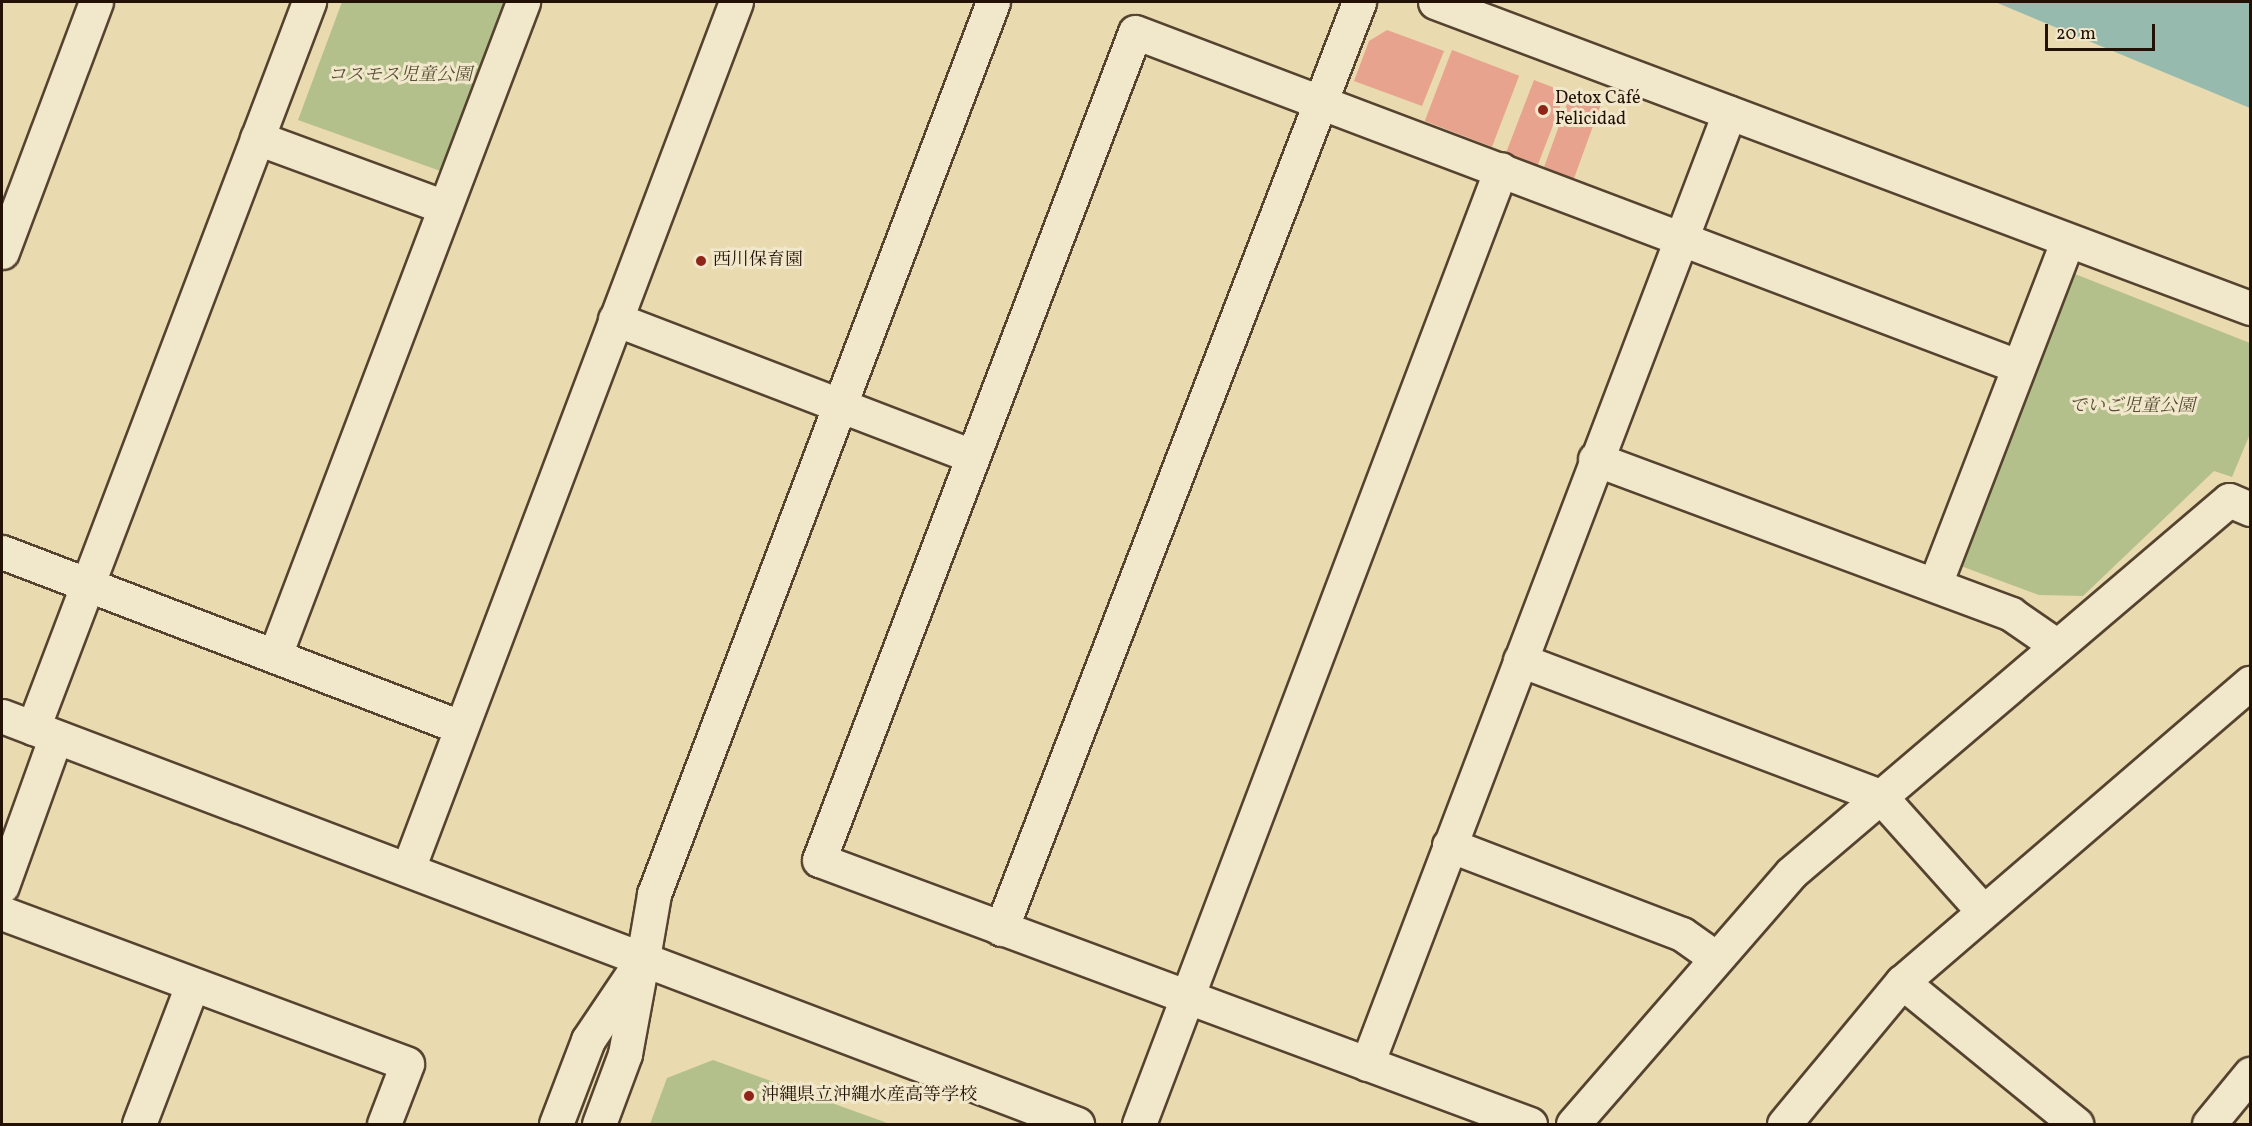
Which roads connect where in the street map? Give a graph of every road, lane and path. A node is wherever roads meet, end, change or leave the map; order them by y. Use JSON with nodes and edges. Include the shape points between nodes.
{"nodes":[{"id":1,"x":96,"y":2,"type":"edge"},
{"id":2,"x":309,"y":2,"type":"edge"},
{"id":3,"x":523,"y":2,"type":"edge"},
{"id":4,"x":736,"y":2,"type":"edge"},
{"id":5,"x":993,"y":2,"type":"edge"},
{"id":6,"x":1359,"y":2,"type":"edge"},
{"id":7,"x":1435,"y":2,"type":"edge"},
{"id":8,"x":1320,"y":102,"type":"junction"},
{"id":9,"x":1729,"y":113,"type":"junction"},
{"id":10,"x":257,"y":138,"type":"junction"},
{"id":11,"x":1501,"y":169,"type":"junction"},
{"id":12,"x":445,"y":207,"type":"junction"},
{"id":13,"x":1681,"y":238,"type":"junction"},
{"id":14,"x":2067,"y":242,"type":"junction"},
{"id":15,"x":2,"y":252,"type":"edge"},
{"id":16,"x":2250,"y":308,"type":"edge"},
{"id":17,"x":615,"y":319,"type":"junction"},
{"id":18,"x":2018,"y":366,"type":"junction"},
{"id":19,"x":838,"y":405,"type":"junction"},
{"id":20,"x":971,"y":456,"type":"junction"},
{"id":21,"x":1595,"y":459,"type":"junction"},
{"id":22,"x":2250,"y":509,"type":"edge"},
{"id":23,"x":2,"y":552,"type":"edge"},
{"id":24,"x":1935,"y":584,"type":"junction"},
{"id":25,"x":88,"y":586,"type":"junction"},
{"id":26,"x":2056,"y":645,"type":"junction"},
{"id":27,"x":275,"y":655,"type":"junction"},
{"id":28,"x":1520,"y":660,"type":"junction"},
{"id":29,"x":2250,"y":683,"type":"edge"},
{"id":30,"x":2,"y":716,"type":"edge"},
{"id":31,"x":459,"y":727,"type":"junction"},
{"id":32,"x":44,"y":733,"type":"junction"},
{"id":33,"x":1880,"y":796,"type":"junction"},
{"id":34,"x":1449,"y":845,"type":"junction"},
{"id":35,"x":408,"y":869,"type":"junction"},
{"id":36,"x":2,"y":886,"type":"edge"},
{"id":37,"x":1982,"y":910,"type":"junction"},
{"id":38,"x":2,"y":913,"type":"edge"},
{"id":39,"x":1001,"y":929,"type":"junction"},
{"id":40,"x":643,"y":958,"type":"junction"},
{"id":41,"x":1716,"y":958,"type":"junction"},
{"id":42,"x":1902,"y":982,"type":"junction"},
{"id":43,"x":192,"y":985,"type":"junction"},
{"id":44,"x":1187,"y":997,"type":"junction"},
{"id":45,"x":1367,"y":1064,"type":"junction"},
{"id":46,"x":2250,"y":1074,"type":"edge"},
{"id":47,"x":139,"y":1125,"type":"edge"},
{"id":48,"x":384,"y":1125,"type":"edge"},
{"id":49,"x":556,"y":1125,"type":"edge"},
{"id":50,"x":599,"y":1125,"type":"edge"},
{"id":51,"x":1077,"y":1125,"type":"edge"},
{"id":52,"x":1139,"y":1125,"type":"edge"},
{"id":53,"x":1530,"y":1125,"type":"edge"},
{"id":54,"x":1573,"y":1125,"type":"edge"},
{"id":55,"x":1784,"y":1125,"type":"edge"},
{"id":56,"x":2076,"y":1125,"type":"edge"},
{"id":57,"x":2209,"y":1125,"type":"edge"}],
"edges":[{"from":1,"to":15,"type":"street"},
{"from":2,"to":10,"type":"street"},
{"from":3,"to":12,"type":"street"},
{"from":4,"to":17,"type":"street"},
{"from":5,"to":19,"type":"street"},
{"from":6,"to":8,"type":"street"},
{"from":7,"to":9,"type":"street"},
{"from":8,"to":11,"type":"street"},
{"from":8,"to":20,"type":"street","via":[[1135,32]]},
{"from":8,"to":39,"type":"street"},
{"from":9,"to":13,"type":"street"},
{"from":9,"to":14,"type":"street"},
{"from":10,"to":12,"type":"street"},
{"from":10,"to":25,"type":"street"},
{"from":11,"to":13,"type":"street"},
{"from":11,"to":44,"type":"street"},
{"from":12,"to":27,"type":"street"},
{"from":13,"to":18,"type":"street"},
{"from":13,"to":21,"type":"street"},
{"from":14,"to":16,"type":"street"},
{"from":14,"to":18,"type":"street"},
{"from":17,"to":19,"type":"street"},
{"from":17,"to":31,"type":"street"},
{"from":18,"to":24,"type":"street"},
{"from":19,"to":20,"type":"street"},
{"from":19,"to":40,"type":"street","via":[[654,894]]},
{"from":20,"to":39,"type":"street","via":[[819,860]]},
{"from":21,"to":24,"type":"street"},
{"from":21,"to":28,"type":"street"},
{"from":22,"to":26,"type":"street","via":[[2229,500]]},
{"from":23,"to":25,"type":"street"},
{"from":24,"to":26,"type":"street","via":[[2012,614]]},
{"from":25,"to":27,"type":"street"},
{"from":25,"to":32,"type":"street"},
{"from":26,"to":33,"type":"street"},
{"from":27,"to":31,"type":"street"},
{"from":28,"to":33,"type":"street"},
{"from":28,"to":34,"type":"street"},
{"from":29,"to":37,"type":"street"},
{"from":30,"to":32,"type":"street"},
{"from":31,"to":35,"type":"street"},
{"from":32,"to":35,"type":"street"},
{"from":32,"to":36,"type":"street"},
{"from":33,"to":37,"type":"street"},
{"from":33,"to":41,"type":"street","via":[[1791,873]]},
{"from":34,"to":41,"type":"street","via":[[1683,934]]},
{"from":34,"to":45,"type":"street"},
{"from":35,"to":40,"type":"street"},
{"from":37,"to":42,"type":"street"},
{"from":38,"to":43,"type":"street"},
{"from":39,"to":44,"type":"street"},
{"from":40,"to":49,"type":"street","via":[[588,1040]]},
{"from":40,"to":50,"type":"street","via":[[625,1054]]},
{"from":40,"to":51,"type":"street"},
{"from":41,"to":54,"type":"street"},
{"from":42,"to":55,"type":"street"},
{"from":42,"to":56,"type":"street"},
{"from":43,"to":47,"type":"street"},
{"from":43,"to":48,"type":"street","via":[[407,1064]]},
{"from":44,"to":45,"type":"street"},
{"from":44,"to":52,"type":"street"},
{"from":45,"to":53,"type":"street"},
{"from":46,"to":57,"type":"street"}]}
